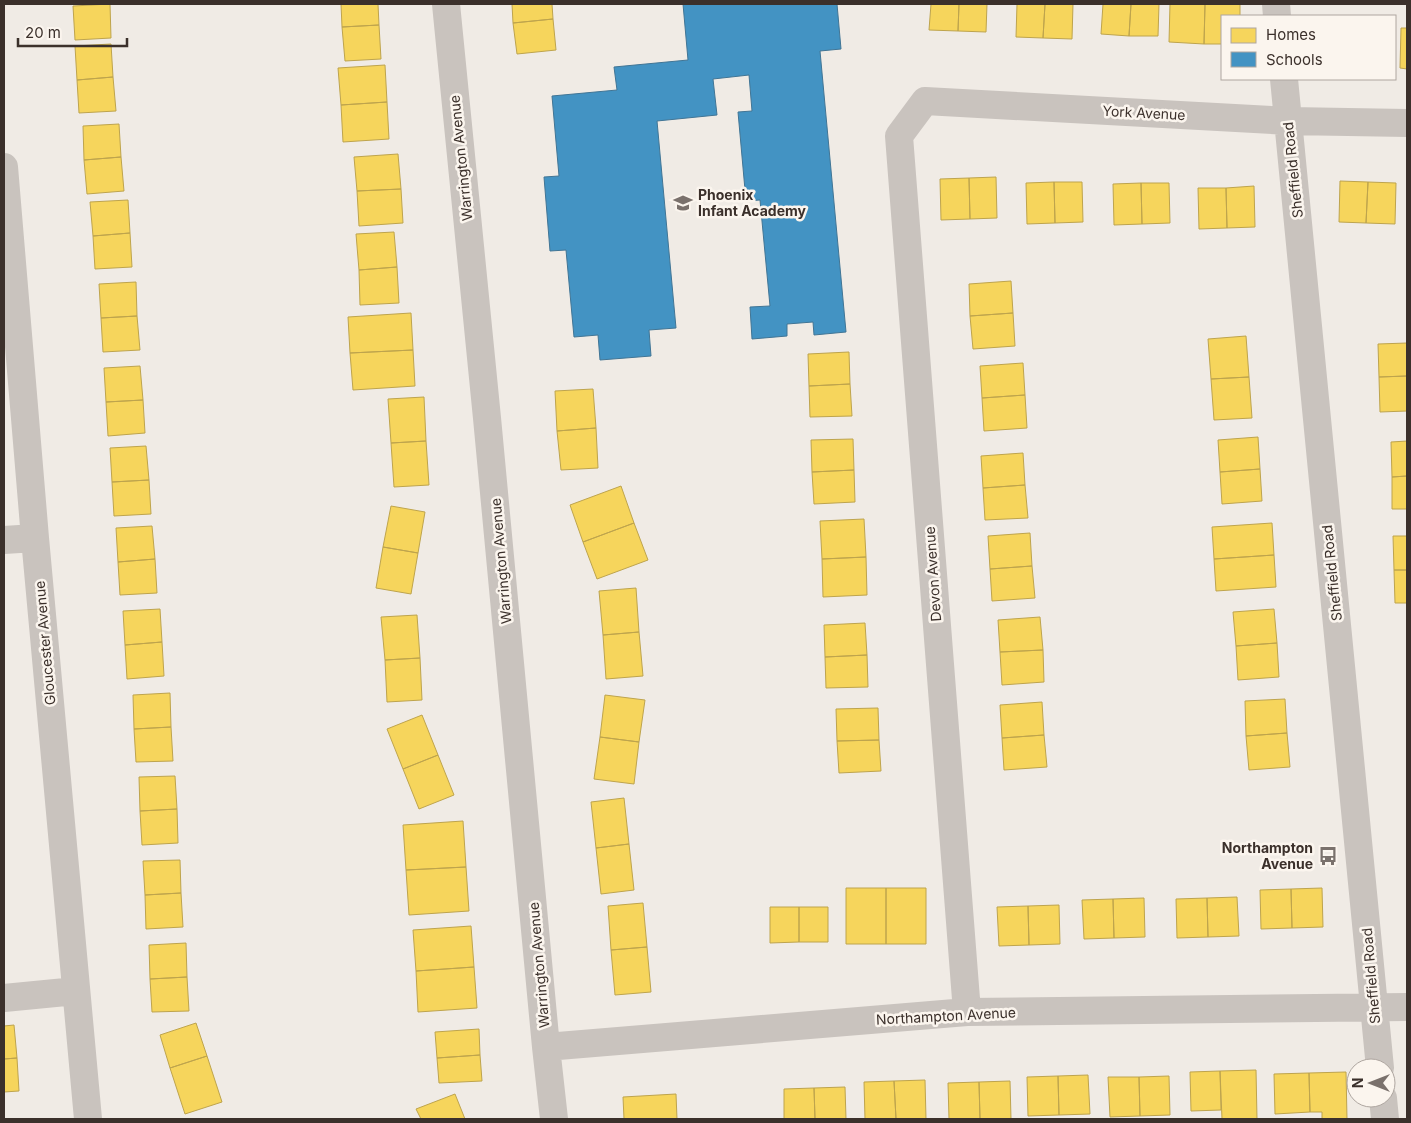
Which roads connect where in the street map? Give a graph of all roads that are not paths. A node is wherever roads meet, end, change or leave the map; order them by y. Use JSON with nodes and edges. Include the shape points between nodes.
{"nodes":[{"id":1,"x":446,"y":4,"type":"edge"},
{"id":2,"x":1284,"y":80,"type":"edge"},
{"id":3,"x":1289,"y":121,"type":"junction"},
{"id":4,"x":1407,"y":123,"type":"edge"},
{"id":5,"x":899,"y":136,"type":"joint"},
{"id":6,"x":4,"y":167,"type":"edge"},
{"id":7,"x":35,"y":538,"type":"junction"},
{"id":8,"x":4,"y":540,"type":"edge"},
{"id":9,"x":76,"y":991,"type":"junction"},
{"id":10,"x":4,"y":998,"type":"edge"},
{"id":11,"x":1407,"y":1007,"type":"edge"},
{"id":12,"x":1374,"y":1008,"type":"junction"},
{"id":13,"x":967,"y":1012,"type":"junction"},
{"id":14,"x":546,"y":1047,"type":"junction"},
{"id":15,"x":1379,"y":1058,"type":"edge"},
{"id":16,"x":88,"y":1119,"type":"edge"},
{"id":17,"x":554,"y":1119,"type":"edge"}],
"edges":[{"from":1,"to":14,"type":"street","name":"Warrington Avenue"},
{"from":2,"to":3,"type":"street","name":"Sheffield Road"},
{"from":3,"to":4,"type":"street","name":"York Avenue"},
{"from":3,"to":5,"type":"street","name":"York Avenue","via":[[925,101]]},
{"from":3,"to":12,"type":"street","name":"Sheffield Road"},
{"from":5,"to":13,"type":"street","name":"Devon Avenue"},
{"from":6,"to":7,"type":"street","name":"Gloucester Avenue"},
{"from":7,"to":8,"type":"street"},
{"from":7,"to":9,"type":"street","name":"Gloucester Avenue"},
{"from":9,"to":10,"type":"street"},
{"from":9,"to":16,"type":"street","name":"Gloucester Avenue"},
{"from":11,"to":12,"type":"street","name":"Northampton Avenue"},
{"from":12,"to":13,"type":"street","name":"Northampton Avenue"},
{"from":12,"to":15,"type":"street","name":"Sheffield Road"},
{"from":13,"to":14,"type":"street","name":"Northampton Avenue"},
{"from":14,"to":17,"type":"street","name":"Warrington Avenue"}]}
